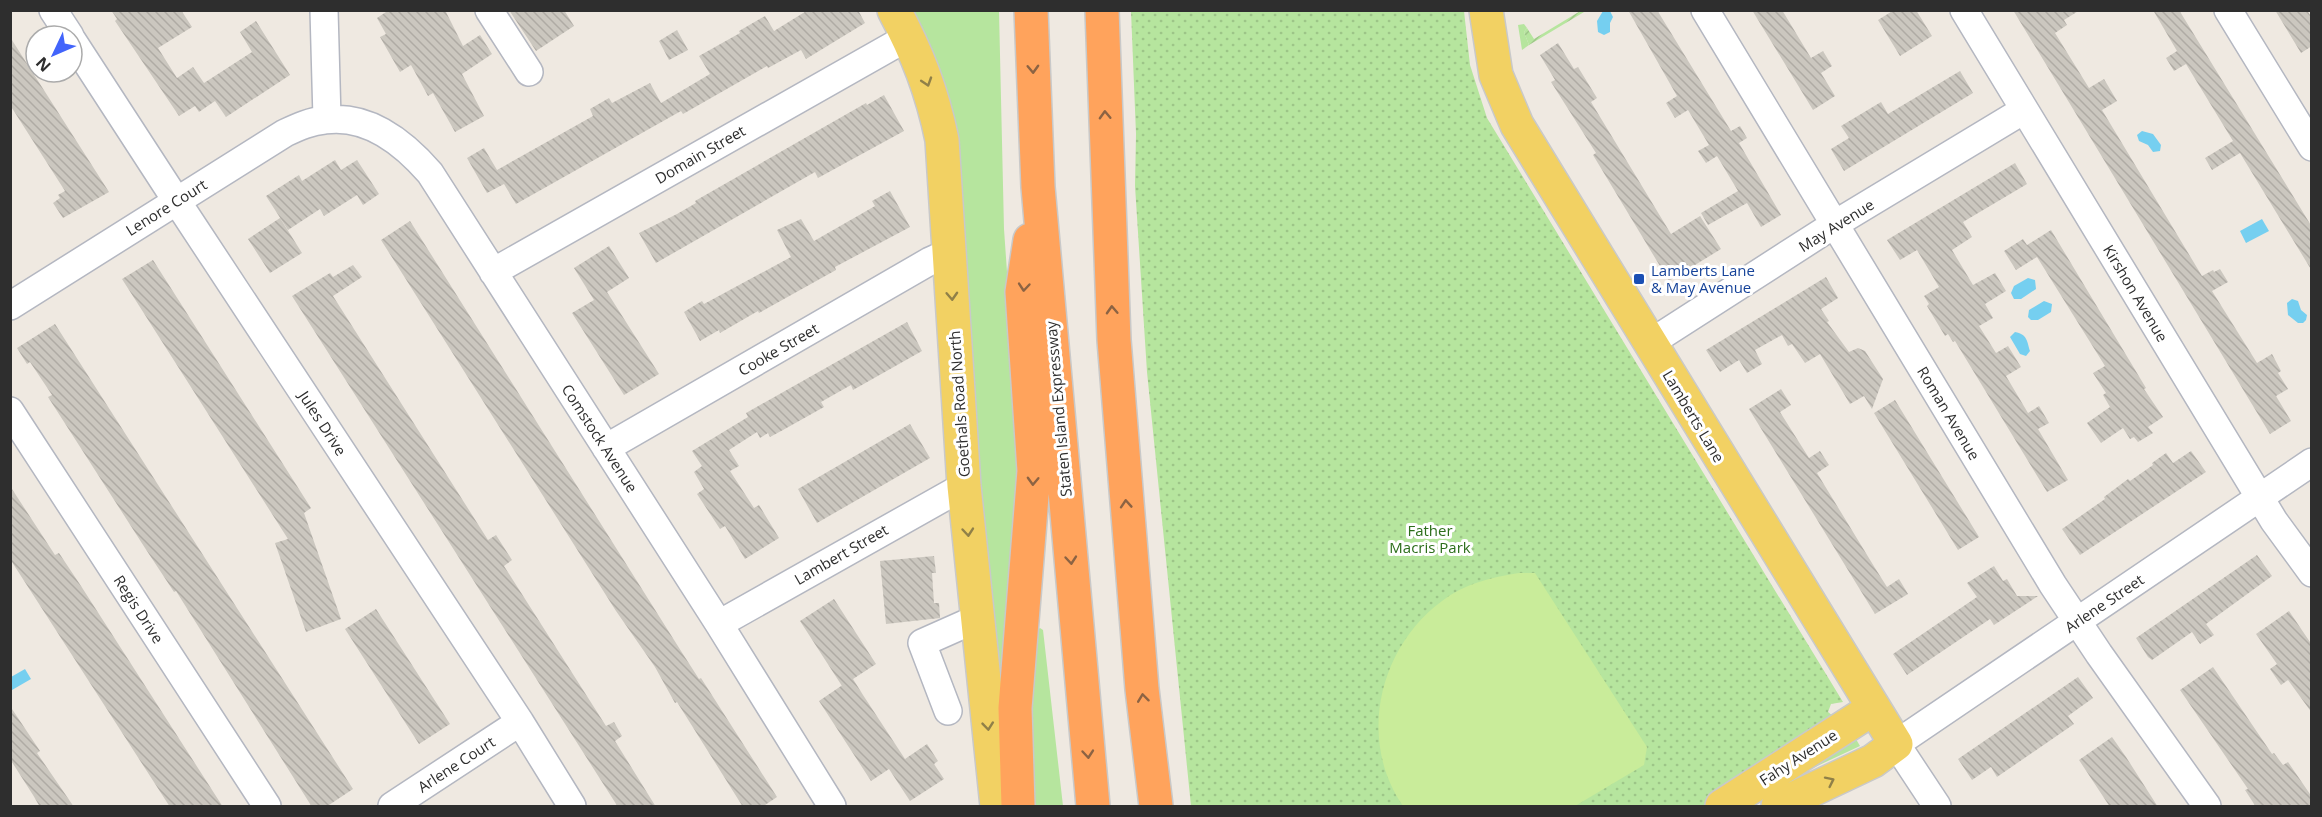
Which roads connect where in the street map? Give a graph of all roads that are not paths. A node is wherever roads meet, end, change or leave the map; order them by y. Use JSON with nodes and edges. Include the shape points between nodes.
{"nodes":[{"id":1,"x":53,"y":10,"type":"edge"},
{"id":2,"x":324,"y":10,"type":"edge"},
{"id":3,"x":489,"y":10,"type":"edge"},
{"id":4,"x":1031,"y":10,"type":"edge"},
{"id":5,"x":1102,"y":10,"type":"edge"},
{"id":6,"x":1486,"y":10,"type":"edge"},
{"id":7,"x":1705,"y":10,"type":"edge"},
{"id":8,"x":1964,"y":10,"type":"edge"},
{"id":9,"x":2228,"y":10,"type":"edge"},
{"id":10,"x":62,"y":24,"type":"edge"},
{"id":11,"x":901,"y":24,"type":"edge"},
{"id":12,"x":84,"y":58,"type":"edge"},
{"id":13,"x":529,"y":72,"type":"dead end"},
{"id":14,"x":2024,"y":110,"type":"junction"},
{"id":15,"x":327,"y":119,"type":"junction"},
{"id":16,"x":2312,"y":147,"type":"edge"},
{"id":17,"x":1038,"y":188,"type":"junction"},
{"id":18,"x":176,"y":200,"type":"junction"},
{"id":19,"x":1835,"y":224,"type":"junction"},
{"id":20,"x":950,"y":252,"type":"junction"},
{"id":21,"x":494,"y":272,"type":"junction"},
{"id":22,"x":10,"y":306,"type":"edge"},
{"id":23,"x":1650,"y":343,"type":"junction"},
{"id":24,"x":10,"y":411,"type":"edge"},
{"id":25,"x":606,"y":448,"type":"junction"},
{"id":26,"x":2312,"y":462,"type":"edge"},
{"id":27,"x":964,"y":486,"type":"junction"},
{"id":28,"x":2259,"y":497,"type":"junction"},
{"id":29,"x":2312,"y":573,"type":"edge"},
{"id":30,"x":976,"y":619,"type":"junction"},
{"id":31,"x":2077,"y":621,"type":"junction"},
{"id":32,"x":719,"y":624,"type":"junction"},
{"id":33,"x":1874,"y":708,"type":"junction"},
{"id":34,"x":948,"y":711,"type":"dead end"},
{"id":35,"x":520,"y":722,"type":"junction"},
{"id":36,"x":1896,"y":744,"type":"junction"},
{"id":37,"x":267,"y":807,"type":"edge"},
{"id":38,"x":392,"y":807,"type":"edge"},
{"id":39,"x":572,"y":807,"type":"edge"},
{"id":40,"x":832,"y":807,"type":"edge"},
{"id":41,"x":997,"y":807,"type":"edge"},
{"id":42,"x":1018,"y":807,"type":"edge"},
{"id":43,"x":1093,"y":807,"type":"edge"},
{"id":44,"x":1156,"y":807,"type":"edge"},
{"id":45,"x":1722,"y":807,"type":"edge"},
{"id":46,"x":1778,"y":807,"type":"edge"},
{"id":47,"x":1937,"y":807,"type":"edge"},
{"id":48,"x":2207,"y":807,"type":"edge"}],
"edges":[{"from":1,"to":10,"type":"street","name":"Jules Drive"},
{"from":2,"to":15,"type":"street"},
{"from":3,"to":13,"type":"street"},
{"from":4,"to":17,"type":"highway","name":"Staten Island Expressway","one_way":true},
{"from":44,"to":5,"type":"highway","one_way":true,"via":[[1129,550],[1114,340]]},
{"from":6,"to":23,"type":"main road","name":"Lamberts Lane","via":[[1492,57],[1508,109]]},
{"from":7,"to":19,"type":"street","name":"Roman Avenue"},
{"from":8,"to":14,"type":"street","name":"Kirshon Avenue"},
{"from":9,"to":16,"type":"street"},
{"from":11,"to":20,"type":"main road","name":"Goethals Road North","one_way":true,"via":[[919,58],[937,114]]},
{"from":11,"to":21,"type":"street","name":"Domain Street"},
{"from":12,"to":18,"type":"street","name":"Jules Drive"},
{"from":14,"to":19,"type":"street","name":"May Avenue"},
{"from":14,"to":28,"type":"street","name":"Kirshon Avenue"},
{"from":15,"to":18,"type":"street","name":"Lenore Court","via":[[285,133]]},
{"from":15,"to":21,"type":"street","name":"Comstock Avenue","via":[[375,128],[412,152],[430,173]]},
{"from":17,"to":42,"type":"highway","one_way":true,"via":[[1022,292],[1034,471],[1015,708]]},
{"from":17,"to":43,"type":"highway","name":"Staten Island Expressway","one_way":true},
{"from":18,"to":22,"type":"street","name":"Lenore Court"},
{"from":18,"to":35,"type":"street","name":"Jules Drive"},
{"from":19,"to":23,"type":"street","name":"May Avenue"},
{"from":19,"to":31,"type":"street","name":"Roman Avenue"},
{"from":20,"to":25,"type":"street","name":"Cooke Street"},
{"from":20,"to":27,"type":"main road","name":"Goethals Road North","one_way":true},
{"from":21,"to":25,"type":"street","name":"Comstock Avenue"},
{"from":23,"to":33,"type":"main road","name":"Lamberts Lane"},
{"from":24,"to":37,"type":"street","name":"Regis Drive"},
{"from":25,"to":32,"type":"street","name":"Comstock Avenue"},
{"from":26,"to":28,"type":"street","name":"Arlene Street"},
{"from":27,"to":30,"type":"main road","name":"Goethals Road North","one_way":true},
{"from":27,"to":32,"type":"street","name":"Lambert Street"},
{"from":28,"to":29,"type":"street","name":"Kirshon Avenue"},
{"from":28,"to":31,"type":"street","name":"Arlene Street"},
{"from":30,"to":34,"type":"street","via":[[922,643]]},
{"from":30,"to":41,"type":"main road","name":"Goethals Road North","one_way":true},
{"from":31,"to":36,"type":"street","name":"Arlene Street"},
{"from":31,"to":48,"type":"street","name":"Roman Avenue"},
{"from":32,"to":40,"type":"street","name":"Comstock Avenue"},
{"from":33,"to":36,"type":"main road","name":"Lamberts Lane"},
{"from":33,"to":45,"type":"main road","name":"Fahy Avenue"},
{"from":35,"to":38,"type":"street","name":"Arlene Court"},
{"from":35,"to":39,"type":"street","name":"Jules Drive"},
{"from":46,"to":36,"type":"main road","name":"Fahy Avenue","one_way":true,"via":[[1873,761]]},
{"from":36,"to":47,"type":"street","name":"Lamberts Lane"}]}
